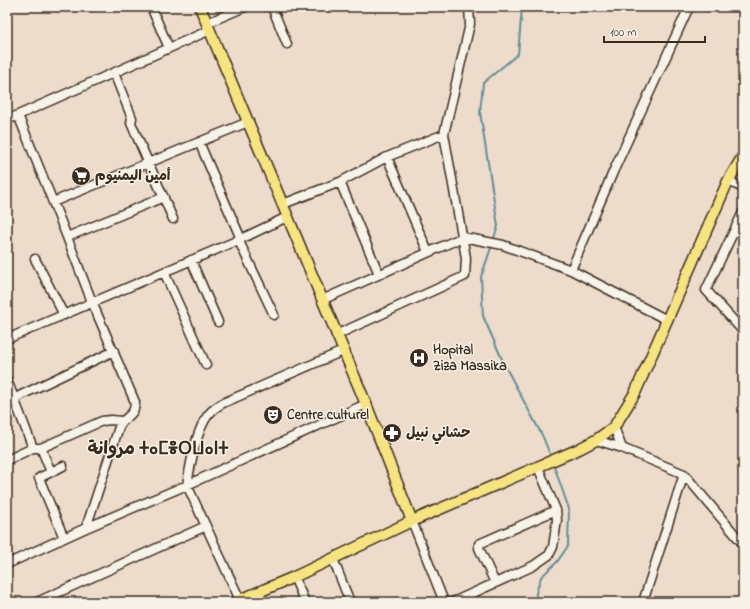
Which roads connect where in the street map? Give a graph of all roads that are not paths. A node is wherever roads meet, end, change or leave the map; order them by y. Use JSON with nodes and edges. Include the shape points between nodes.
{"nodes":[{"id":1,"x":151,"y":7,"type":"edge"},
{"id":2,"x":200,"y":7,"type":"edge"},
{"id":3,"x":245,"y":7,"type":"edge"},
{"id":4,"x":272,"y":7,"type":"edge"},
{"id":5,"x":469,"y":7,"type":"edge"},
{"id":6,"x":689,"y":7,"type":"edge"},
{"id":7,"x":208,"y":26,"type":"junction"},
{"id":8,"x":287,"y":44,"type":"dead end"},
{"id":9,"x":169,"y":48,"type":"junction"},
{"id":10,"x":114,"y":72,"type":"junction"},
{"id":11,"x":18,"y":115,"type":"junction"},
{"id":12,"x":7,"y":120,"type":"edge"},
{"id":13,"x":248,"y":122,"type":"junction"},
{"id":14,"x":444,"y":134,"type":"junction"},
{"id":15,"x":199,"y":142,"type":"junction"},
{"id":16,"x":743,"y":156,"type":"edge"},
{"id":17,"x":387,"y":157,"type":"junction"},
{"id":18,"x":149,"y":163,"type":"junction"},
{"id":19,"x":728,"y":181,"type":"junction"},
{"id":20,"x":340,"y":182,"type":"junction"},
{"id":21,"x":743,"y":188,"type":"edge"},
{"id":22,"x":164,"y":197,"type":"junction"},
{"id":23,"x":53,"y":202,"type":"junction"},
{"id":24,"x":283,"y":204,"type":"junction"},
{"id":25,"x":743,"y":214,"type":"edge"},
{"id":26,"x":287,"y":217,"type":"junction"},
{"id":27,"x":173,"y":219,"type":"dead end"},
{"id":28,"x":463,"y":236,"type":"junction"},
{"id":29,"x":67,"y":237,"type":"junction"},
{"id":30,"x":240,"y":239,"type":"junction"},
{"id":31,"x":428,"y":252,"type":"junction"},
{"id":32,"x":35,"y":259,"type":"dead end"},
{"id":33,"x":191,"y":260,"type":"junction"},
{"id":34,"x":571,"y":270,"type":"junction"},
{"id":35,"x":164,"y":272,"type":"junction"},
{"id":36,"x":379,"y":274,"type":"junction"},
{"id":37,"x":322,"y":300,"type":"junction"},
{"id":38,"x":92,"y":302,"type":"junction"},
{"id":39,"x":64,"y":315,"type":"junction"},
{"id":40,"x":274,"y":315,"type":"dead end"},
{"id":41,"x":667,"y":320,"type":"junction"},
{"id":42,"x":218,"y":322,"type":"dead end"},
{"id":43,"x":743,"y":331,"type":"edge"},
{"id":44,"x":336,"y":335,"type":"junction"},
{"id":45,"x":7,"y":339,"type":"edge"},
{"id":46,"x":114,"y":351,"type":"junction"},
{"id":47,"x":343,"y":351,"type":"junction"},
{"id":48,"x":206,"y":365,"type":"dead end"},
{"id":49,"x":7,"y":380,"type":"edge"},
{"id":50,"x":15,"y":398,"type":"junction"},
{"id":51,"x":366,"y":404,"type":"junction"},
{"id":52,"x":122,"y":421,"type":"junction"},
{"id":53,"x":614,"y":427,"type":"junction"},
{"id":54,"x":596,"y":440,"type":"junction"},
{"id":55,"x":37,"y":448,"type":"junction"},
{"id":56,"x":622,"y":448,"type":"junction"},
{"id":57,"x":7,"y":460,"type":"edge"},
{"id":58,"x":64,"y":466,"type":"dead end"},
{"id":59,"x":538,"y":467,"type":"junction"},
{"id":60,"x":51,"y":472,"type":"junction"},
{"id":61,"x":684,"y":474,"type":"junction"},
{"id":62,"x":187,"y":485,"type":"junction"},
{"id":63,"x":556,"y":510,"type":"junction"},
{"id":64,"x":412,"y":521,"type":"junction"},
{"id":65,"x":206,"y":526,"type":"junction"},
{"id":66,"x":86,"y":528,"type":"junction"},
{"id":67,"x":64,"y":538,"type":"junction"},
{"id":68,"x":743,"y":544,"type":"edge"},
{"id":69,"x":333,"y":559,"type":"junction"},
{"id":70,"x":7,"y":564,"type":"edge"},
{"id":71,"x":294,"y":577,"type":"junction"},
{"id":72,"x":495,"y":582,"type":"junction"},
{"id":73,"x":239,"y":601,"type":"edge"},
{"id":74,"x":37,"y":602,"type":"edge"},
{"id":75,"x":305,"y":602,"type":"edge"},
{"id":76,"x":350,"y":602,"type":"edge"},
{"id":77,"x":444,"y":602,"type":"edge"},
{"id":78,"x":453,"y":602,"type":"edge"},
{"id":79,"x":643,"y":602,"type":"edge"}],
"edges":[{"from":1,"to":9,"type":"street"},
{"from":2,"to":7,"type":"main road"},
{"from":3,"to":7,"type":"street"},
{"from":4,"to":8,"type":"street"},
{"from":5,"to":14,"type":"street","via":[[470,24]]},
{"from":6,"to":34,"type":"street"},
{"from":7,"to":9,"type":"street"},
{"from":7,"to":13,"type":"main road"},
{"from":9,"to":10,"type":"street"},
{"from":10,"to":11,"type":"street"},
{"from":10,"to":18,"type":"street","via":[[132,118],[131,123]]},
{"from":11,"to":12,"type":"street"},
{"from":11,"to":23,"type":"street"},
{"from":13,"to":15,"type":"street"},
{"from":13,"to":24,"type":"main road"},
{"from":14,"to":17,"type":"street"},
{"from":14,"to":28,"type":"street"},
{"from":15,"to":18,"type":"street"},
{"from":15,"to":30,"type":"street"},
{"from":16,"to":19,"type":"main road"},
{"from":17,"to":20,"type":"street"},
{"from":17,"to":31,"type":"street"},
{"from":18,"to":22,"type":"street"},
{"from":18,"to":23,"type":"street"},
{"from":19,"to":21,"type":"street"},
{"from":19,"to":41,"type":"main road"},
{"from":20,"to":24,"type":"street"},
{"from":20,"to":36,"type":"street"},
{"from":22,"to":27,"type":"street"},
{"from":22,"to":29,"type":"street"},
{"from":23,"to":29,"type":"street"},
{"from":24,"to":26,"type":"main road"},
{"from":25,"to":43,"type":"street","via":[[706,290]]},
{"from":26,"to":30,"type":"street"},
{"from":26,"to":37,"type":"main road"},
{"from":28,"to":31,"type":"street"},
{"from":28,"to":34,"type":"street","via":[[503,245]]},
{"from":28,"to":44,"type":"street","via":[[465,276]]},
{"from":29,"to":38,"type":"street"},
{"from":30,"to":33,"type":"street"},
{"from":30,"to":40,"type":"street"},
{"from":31,"to":36,"type":"street"},
{"from":32,"to":39,"type":"street"},
{"from":33,"to":35,"type":"street"},
{"from":33,"to":42,"type":"street"},
{"from":34,"to":41,"type":"street"},
{"from":35,"to":38,"type":"street"},
{"from":35,"to":48,"type":"street"},
{"from":36,"to":37,"type":"street"},
{"from":37,"to":44,"type":"main road"},
{"from":38,"to":39,"type":"street"},
{"from":38,"to":46,"type":"street"},
{"from":39,"to":45,"type":"street"},
{"from":41,"to":53,"type":"main road","via":[[635,393]]},
{"from":44,"to":47,"type":"main road"},
{"from":46,"to":50,"type":"street"},
{"from":46,"to":52,"type":"street","via":[[135,402],[131,415]]},
{"from":47,"to":51,"type":"main road"},
{"from":47,"to":62,"type":"street","via":[[212,410],[199,431]]},
{"from":49,"to":50,"type":"street"},
{"from":50,"to":55,"type":"street"},
{"from":51,"to":62,"type":"street"},
{"from":51,"to":64,"type":"main road"},
{"from":52,"to":55,"type":"street","via":[[102,421]]},
{"from":52,"to":66,"type":"street"},
{"from":53,"to":54,"type":"main road"},
{"from":53,"to":56,"type":"street"},
{"from":54,"to":56,"type":"street"},
{"from":54,"to":59,"type":"main road"},
{"from":55,"to":57,"type":"street"},
{"from":55,"to":60,"type":"street"},
{"from":56,"to":61,"type":"street"},
{"from":58,"to":60,"type":"street"},
{"from":59,"to":63,"type":"street"},
{"from":59,"to":64,"type":"main road"},
{"from":60,"to":67,"type":"street","via":[[38,478]]},
{"from":61,"to":68,"type":"street"},
{"from":61,"to":79,"type":"street"},
{"from":62,"to":65,"type":"street"},
{"from":62,"to":66,"type":"street"},
{"from":63,"to":72,"type":"street","via":[[553,548],[549,555],[534,566]]},
{"from":63,"to":72,"type":"street","via":[[479,544],[478,548]]},
{"from":64,"to":69,"type":"main road"},
{"from":64,"to":77,"type":"street"},
{"from":65,"to":73,"type":"street"},
{"from":65,"to":74,"type":"street"},
{"from":66,"to":67,"type":"street"},
{"from":67,"to":70,"type":"street"},
{"from":69,"to":71,"type":"main road"},
{"from":69,"to":76,"type":"street"},
{"from":71,"to":73,"type":"main road"},
{"from":71,"to":75,"type":"street"},
{"from":72,"to":78,"type":"street"}]}
